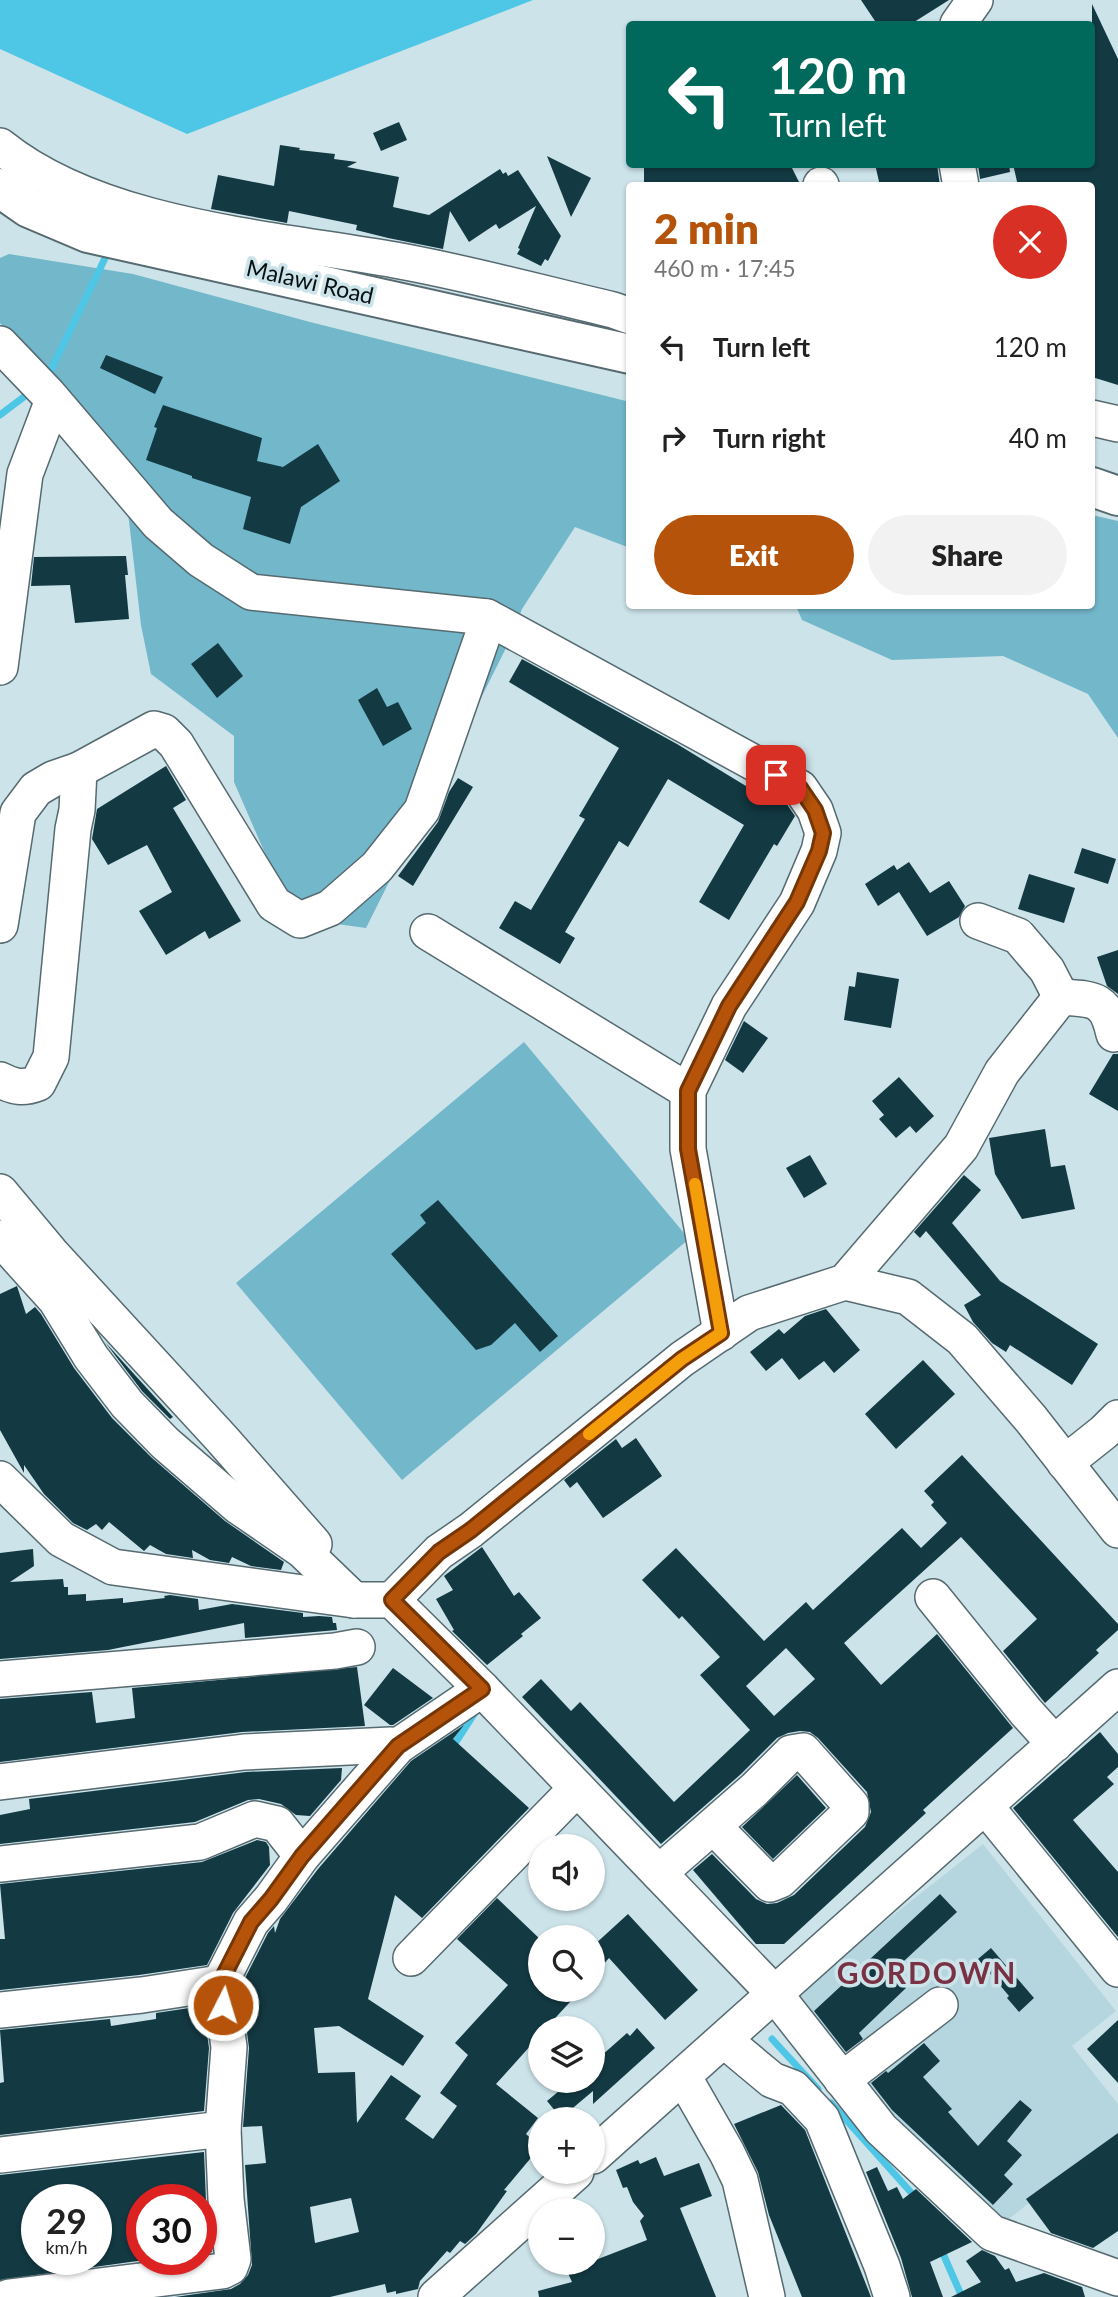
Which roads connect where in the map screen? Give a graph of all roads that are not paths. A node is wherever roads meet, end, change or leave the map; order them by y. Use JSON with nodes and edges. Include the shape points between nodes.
{"nodes":[{"id":1,"x":975,"y":0,"type":"edge"},
{"id":2,"x":960,"y":21,"type":"edge"},
{"id":3,"x":0,"y":146,"type":"edge"},
{"id":4,"x":10,"y":204,"type":"edge"},
{"id":5,"x":626,"y":315,"type":"edge"},
{"id":6,"x":0,"y":344,"type":"edge"},
{"id":7,"x":626,"y":353,"type":"edge"},
{"id":8,"x":43,"y":388,"type":"junction"},
{"id":9,"x":1095,"y":419,"type":"edge"},
{"id":10,"x":1118,"y":424,"type":"edge"},
{"id":11,"x":1095,"y":488,"type":"edge"},
{"id":12,"x":1118,"y":496,"type":"edge"},
{"id":13,"x":486,"y":617,"type":"junction"},
{"id":14,"x":0,"y":667,"type":"edge"},
{"id":15,"x":79,"y":770,"type":"junction"},
{"id":16,"x":978,"y":921,"type":"dead end"},
{"id":17,"x":0,"y":925,"type":"edge"},
{"id":18,"x":428,"y":932,"type":"dead end"},
{"id":19,"x":1061,"y":997,"type":"junction"},
{"id":20,"x":1114,"y":1034,"type":"dead end"},
{"id":21,"x":0,"y":1080,"type":"edge"},
{"id":22,"x":688,"y":1091,"type":"junction"},
{"id":23,"x":0,"y":1192,"type":"edge"},
{"id":24,"x":0,"y":1238,"type":"edge"},
{"id":25,"x":845,"y":1282,"type":"junction"},
{"id":26,"x":721,"y":1333,"type":"junction"},
{"id":27,"x":1118,"y":1418,"type":"edge"},
{"id":28,"x":1065,"y":1463,"type":"junction"},
{"id":29,"x":0,"y":1479,"type":"edge"},
{"id":30,"x":1118,"y":1530,"type":"edge"},
{"id":31,"x":341,"y":1588,"type":"junction"},
{"id":32,"x":933,"y":1597,"type":"dead end"},
{"id":33,"x":392,"y":1600,"type":"junction"},
{"id":34,"x":357,"y":1647,"type":"dead end"},
{"id":35,"x":0,"y":1679,"type":"edge"},
{"id":36,"x":1118,"y":1687,"type":"edge"},
{"id":37,"x":468,"y":1698,"type":"junction"},
{"id":38,"x":1055,"y":1744,"type":"junction"},
{"id":39,"x":398,"y":1746,"type":"junction"},
{"id":40,"x":342,"y":1747,"type":"junction"},
{"id":41,"x":0,"y":1782,"type":"edge"},
{"id":42,"x":365,"y":1785,"type":"junction"},
{"id":43,"x":564,"y":1800,"type":"junction"},
{"id":44,"x":986,"y":1807,"type":"junction"},
{"id":45,"x":713,"y":1826,"type":"dead end"},
{"id":46,"x":302,"y":1856,"type":"junction"},
{"id":47,"x":0,"y":1864,"type":"edge"},
{"id":48,"x":659,"y":1873,"type":"junction"},
{"id":49,"x":411,"y":1958,"type":"dead end"},
{"id":50,"x":1118,"y":1969,"type":"edge"},
{"id":51,"x":220,"y":1983,"type":"junction"},
{"id":52,"x":940,"y":2005,"type":"dead end"},
{"id":53,"x":0,"y":2010,"type":"edge"},
{"id":54,"x":750,"y":2016,"type":"junction"},
{"id":55,"x":683,"y":2076,"type":"junction"},
{"id":56,"x":842,"y":2080,"type":"junction"},
{"id":57,"x":223,"y":2129,"type":"junction"},
{"id":58,"x":605,"y":2145,"type":"edge"},
{"id":59,"x":0,"y":2155,"type":"edge"},
{"id":60,"x":563,"y":2184,"type":"edge"},
{"id":61,"x":1118,"y":2278,"type":"edge"},
{"id":62,"x":9,"y":2297,"type":"edge"},
{"id":63,"x":436,"y":2297,"type":"edge"},
{"id":64,"x":767,"y":2297,"type":"edge"},
{"id":65,"x":892,"y":2297,"type":"edge"}],
"edges":[{"from":1,"to":2,"type":"street"},
{"from":3,"to":5,"type":"street","via":[[68,187],[167,221],[399,261]]},
{"from":4,"to":7,"type":"main road","name":"Malawi Road","via":[[88,233]]},
{"from":6,"to":8,"type":"street"},
{"from":8,"to":13,"type":"street","via":[[158,523],[201,560],[251,592]]},
{"from":8,"to":14,"type":"street","via":[[25,474]]},
{"from":9,"to":10,"type":"street"},
{"from":11,"to":12,"type":"main road"},
{"from":13,"to":15,"type":"street","via":[[422,810],[377,867],[330,908],[300,920],[274,904],[176,744],[164,732],[154,729]]},
{"from":13,"to":22,"type":"street","via":[[800,788],[815,810],[823,833],[797,902],[729,1006]]},
{"from":15,"to":17,"type":"street","via":[[36,789],[18,813]]},
{"from":15,"to":21,"type":"street","via":[[51,1057],[38,1083],[12,1086]]},
{"from":16,"to":19,"type":"street","via":[[1018,936],[1047,970]]},
{"from":18,"to":22,"type":"street"},
{"from":19,"to":20,"type":"street","via":[[1094,999],[1110,1013]]},
{"from":19,"to":25,"type":"street","via":[[1002,1072],[961,1147]]},
{"from":22,"to":26,"type":"street","via":[[688,1149]]},
{"from":23,"to":31,"type":"street","via":[[279,1501],[314,1544]]},
{"from":24,"to":31,"type":"street","via":[[56,1300],[91,1357],[164,1443],[238,1506],[302,1550]]},
{"from":25,"to":26,"type":"street","via":[[749,1313]]},
{"from":25,"to":28,"type":"street","via":[[908,1297],[962,1339]]},
{"from":26,"to":33,"type":"street","via":[[439,1552]]},
{"from":27,"to":28,"type":"street"},
{"from":28,"to":30,"type":"street"},
{"from":29,"to":31,"type":"street","via":[[61,1539],[113,1567]]},
{"from":31,"to":33,"type":"street"},
{"from":32,"to":38,"type":"street"},
{"from":33,"to":37,"type":"street"},
{"from":34,"to":35,"type":"street"},
{"from":36,"to":38,"type":"street"},
{"from":37,"to":39,"type":"street"},
{"from":37,"to":43,"type":"street"},
{"from":38,"to":44,"type":"street"},
{"from":39,"to":40,"type":"street"},
{"from":39,"to":42,"type":"street"},
{"from":40,"to":41,"type":"street","via":[[244,1752]]},
{"from":40,"to":42,"type":"street"},
{"from":42,"to":46,"type":"street"},
{"from":43,"to":48,"type":"street"},
{"from":43,"to":49,"type":"street"},
{"from":44,"to":50,"type":"street"},
{"from":44,"to":54,"type":"street"},
{"from":45,"to":48,"type":"street"},
{"from":46,"to":47,"type":"street","via":[[276,1824],[255,1819],[200,1842]]},
{"from":46,"to":51,"type":"street","via":[[251,1922]]},
{"from":48,"to":54,"type":"street"},
{"from":51,"to":53,"type":"street"},
{"from":51,"to":57,"type":"street","via":[[229,2048]]},
{"from":52,"to":56,"type":"street"},
{"from":54,"to":55,"type":"street"},
{"from":54,"to":56,"type":"street"},
{"from":54,"to":65,"type":"street","via":[[772,2080],[793,2088],[822,2119]]},
{"from":55,"to":58,"type":"street"},
{"from":55,"to":64,"type":"street","via":[[740,2180]]},
{"from":56,"to":61,"type":"street","via":[[881,2129],[992,2233]]},
{"from":57,"to":59,"type":"street"},
{"from":57,"to":62,"type":"street","via":[[230,2267]]},
{"from":60,"to":63,"type":"street"}]}
